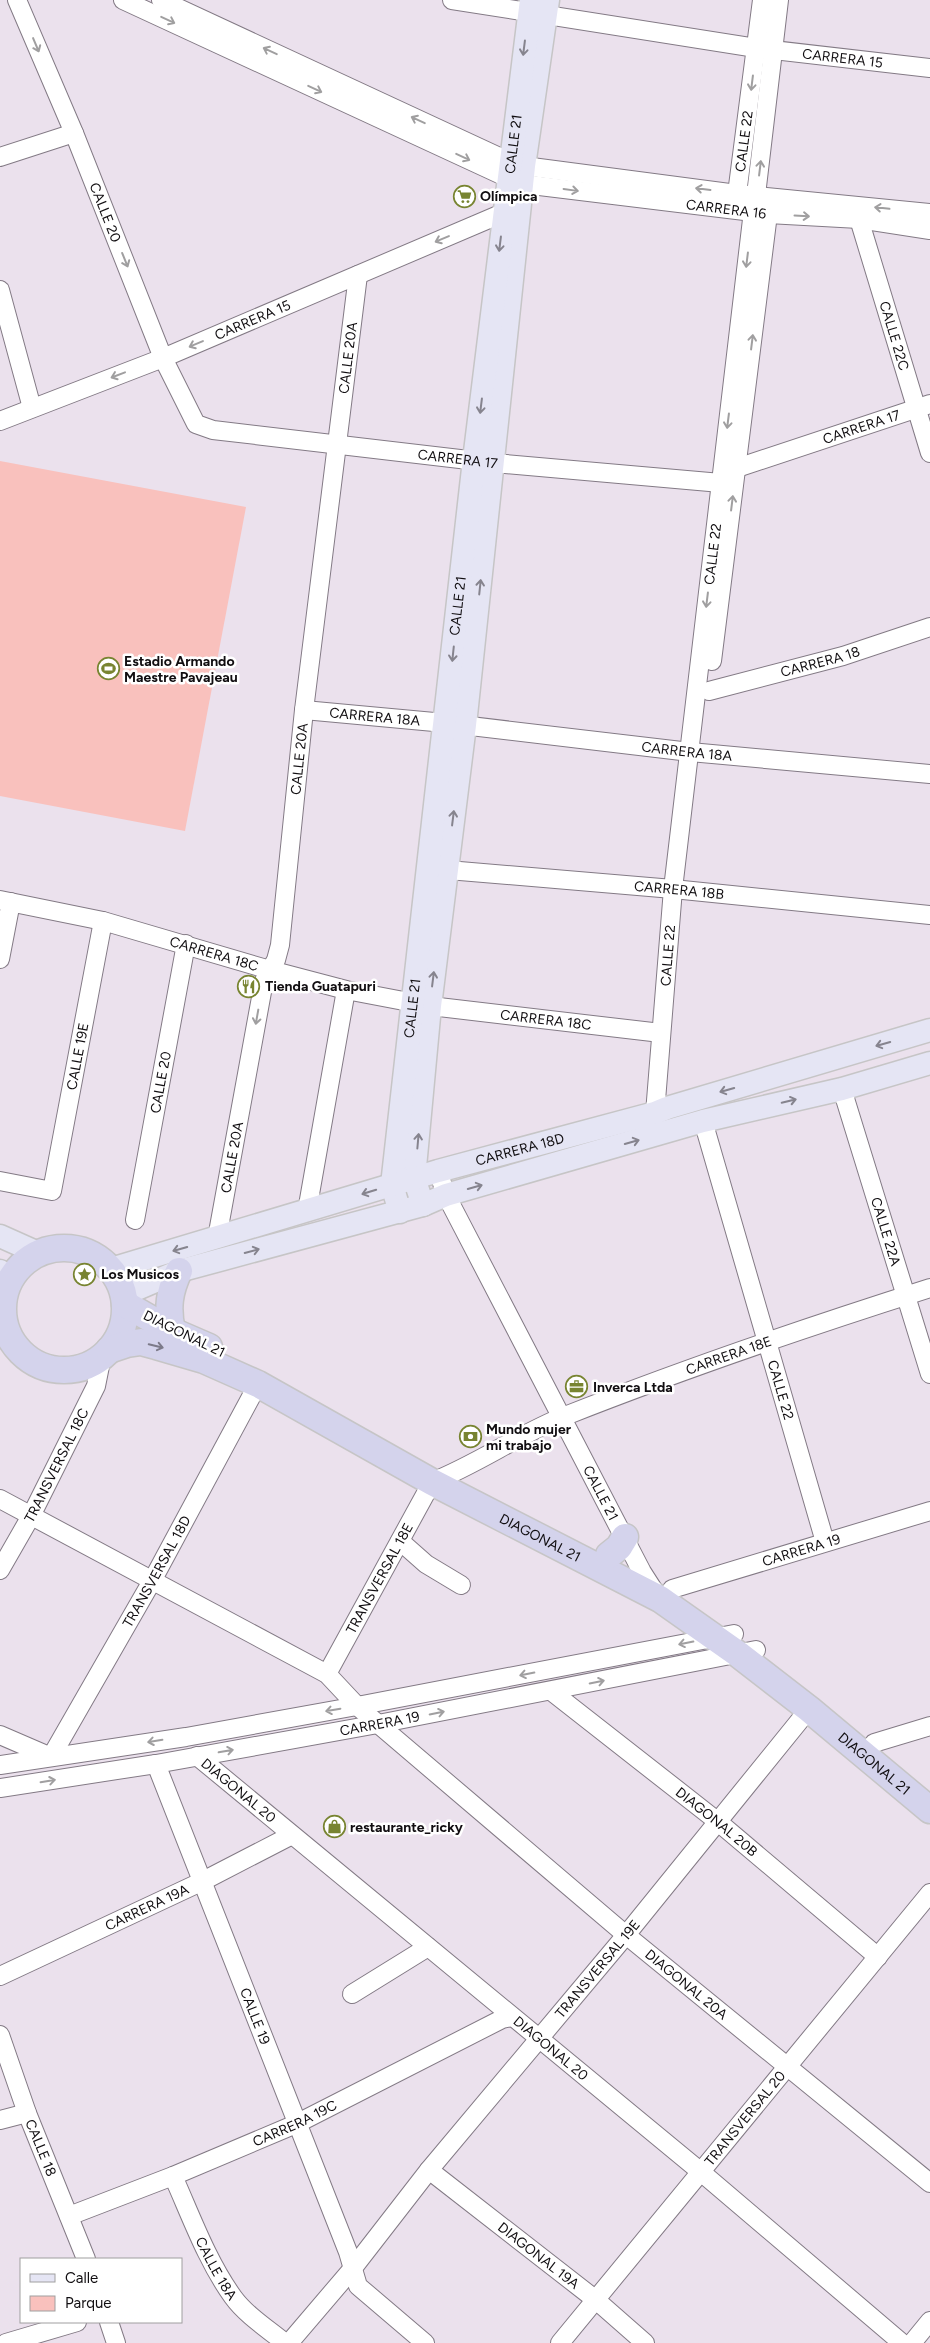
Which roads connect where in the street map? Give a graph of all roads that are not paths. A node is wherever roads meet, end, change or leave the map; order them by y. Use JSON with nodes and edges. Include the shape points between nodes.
{"nodes":[{"id":1,"x":17,"y":0,"type":"edge"},
{"id":2,"x":123,"y":0,"type":"edge"},
{"id":3,"x":161,"y":0,"type":"edge"},
{"id":4,"x":452,"y":0,"type":"edge"},
{"id":5,"x":762,"y":0,"type":"edge"},
{"id":6,"x":779,"y":0,"type":"edge"},
{"id":7,"x":538,"y":7,"type":"edge"},
{"id":8,"x":756,"y":48,"type":"junction"},
{"id":9,"x":774,"y":49,"type":"junction"},
{"id":10,"x":930,"y":68,"type":"edge"},
{"id":11,"x":74,"y":133,"type":"junction"},
{"id":12,"x":0,"y":157,"type":"edge"},
{"id":13,"x":516,"y":173,"type":"junction"},
{"id":14,"x":738,"y":194,"type":"junction"},
{"id":15,"x":759,"y":207,"type":"junction"},
{"id":16,"x":503,"y":213,"type":"junction"},
{"id":17,"x":930,"y":213,"type":"edge"},
{"id":18,"x":859,"y":219,"type":"junction"},
{"id":19,"x":930,"y":230,"type":"edge"},
{"id":20,"x":358,"y":275,"type":"junction"},
{"id":21,"x":0,"y":290,"type":"edge"},
{"id":22,"x":163,"y":358,"type":"junction"},
{"id":23,"x":923,"y":407,"type":"edge"},
{"id":24,"x":32,"y":408,"type":"junction"},
{"id":25,"x":0,"y":421,"type":"edge"},
{"id":26,"x":196,"y":424,"type":"joint"},
{"id":27,"x":336,"y":445,"type":"junction"},
{"id":28,"x":930,"y":453,"type":"edge"},
{"id":29,"x":484,"y":462,"type":"junction"},
{"id":30,"x":737,"y":468,"type":"junction"},
{"id":31,"x":721,"y":482,"type":"junction"},
{"id":32,"x":930,"y":627,"type":"edge"},
{"id":33,"x":709,"y":691,"type":"junction"},
{"id":34,"x":304,"y":710,"type":"junction"},
{"id":35,"x":455,"y":724,"type":"junction"},
{"id":36,"x":695,"y":752,"type":"junction"},
{"id":37,"x":930,"y":774,"type":"edge"},
{"id":38,"x":437,"y":869,"type":"junction"},
{"id":39,"x":678,"y":890,"type":"junction"},
{"id":40,"x":6,"y":901,"type":"edge"},
{"id":41,"x":930,"y":915,"type":"edge"},
{"id":42,"x":103,"y":921,"type":"junction"},
{"id":43,"x":186,"y":944,"type":"junction"},
{"id":44,"x":0,"y":959,"type":"edge"},
{"id":45,"x":270,"y":970,"type":"junction"},
{"id":46,"x":346,"y":990,"type":"junction"},
{"id":47,"x":422,"y":1004,"type":"junction"},
{"id":48,"x":930,"y":1030,"type":"edge"},
{"id":49,"x":661,"y":1032,"type":"junction"},
{"id":50,"x":930,"y":1063,"type":"edge"},
{"id":51,"x":842,"y":1089,"type":"junction"},
{"id":52,"x":661,"y":1111,"type":"junction"},
{"id":53,"x":703,"y":1121,"type":"junction"},
{"id":54,"x":438,"y":1171,"type":"junction"},
{"id":55,"x":414,"y":1178,"type":"junction"},
{"id":56,"x":0,"y":1181,"type":"edge"},
{"id":57,"x":392,"y":1185,"type":"junction"},
{"id":58,"x":446,"y":1195,"type":"junction"},
{"id":59,"x":423,"y":1206,"type":"junction"},
{"id":60,"x":307,"y":1211,"type":"junction"},
{"id":61,"x":400,"y":1212,"type":"junction"},
{"id":62,"x":135,"y":1220,"type":"dead end"},
{"id":63,"x":0,"y":1236,"type":"edge"},
{"id":64,"x":217,"y":1238,"type":"junction"},
{"id":65,"x":38,"y":1253,"type":"junction"},
{"id":66,"x":111,"y":1269,"type":"junction"},
{"id":67,"x":179,"y":1271,"type":"junction"},
{"id":68,"x":930,"y":1288,"type":"edge"},
{"id":69,"x":2,"y":1293,"type":"edge"},
{"id":70,"x":906,"y":1296,"type":"junction"},
{"id":71,"x":124,"y":1299,"type":"junction"},
{"id":72,"x":172,"y":1331,"type":"junction"},
{"id":73,"x":766,"y":1343,"type":"junction"},
{"id":74,"x":8,"y":1347,"type":"edge"},
{"id":75,"x":106,"y":1353,"type":"junction"},
{"id":76,"x":930,"y":1374,"type":"edge"},
{"id":77,"x":258,"y":1384,"type":"junction"},
{"id":78,"x":563,"y":1417,"type":"junction"},
{"id":79,"x":442,"y":1478,"type":"junction"},
{"id":80,"x":0,"y":1500,"type":"edge"},
{"id":81,"x":930,"y":1511,"type":"edge"},
{"id":82,"x":30,"y":1516,"type":"junction"},
{"id":83,"x":400,"y":1541,"type":"junction"},
{"id":84,"x":825,"y":1542,"type":"junction"},
{"id":85,"x":617,"y":1546,"type":"junction"},
{"id":86,"x":0,"y":1570,"type":"edge"},
{"id":87,"x":152,"y":1581,"type":"junction"},
{"id":88,"x":461,"y":1584,"type":"dead end"},
{"id":89,"x":666,"y":1594,"type":"junction"},
{"id":90,"x":735,"y":1644,"type":"junction"},
{"id":91,"x":326,"y":1674,"type":"junction"},
{"id":92,"x":551,"y":1691,"type":"junction"},
{"id":93,"x":357,"y":1706,"type":"junction"},
{"id":94,"x":809,"y":1709,"type":"junction"},
{"id":95,"x":378,"y":1724,"type":"junction"},
{"id":96,"x":930,"y":1726,"type":"edge"},
{"id":97,"x":0,"y":1735,"type":"edge"},
{"id":98,"x":874,"y":1743,"type":"junction"},
{"id":99,"x":197,"y":1756,"type":"junction"},
{"id":100,"x":51,"y":1757,"type":"junction"},
{"id":101,"x":156,"y":1764,"type":"junction"},
{"id":102,"x":0,"y":1765,"type":"edge"},
{"id":103,"x":0,"y":1788,"type":"edge"},
{"id":104,"x":930,"y":1788,"type":"edge"},
{"id":105,"x":930,"y":1810,"type":"edge"},
{"id":106,"x":717,"y":1821,"type":"junction"},
{"id":107,"x":292,"y":1835,"type":"junction"},
{"id":108,"x":204,"y":1881,"type":"junction"},
{"id":109,"x":930,"y":1893,"type":"edge"},
{"id":110,"x":626,"y":1935,"type":"junction"},
{"id":111,"x":428,"y":1947,"type":"junction"},
{"id":112,"x":878,"y":1957,"type":"junction"},
{"id":113,"x":0,"y":1976,"type":"edge"},
{"id":114,"x":352,"y":1994,"type":"dead end"},
{"id":115,"x":512,"y":2017,"type":"junction"},
{"id":116,"x":0,"y":2035,"type":"edge"},
{"id":117,"x":539,"y":2040,"type":"junction"},
{"id":118,"x":788,"y":2066,"type":"junction"},
{"id":119,"x":27,"y":2113,"type":"junction"},
{"id":120,"x":0,"y":2120,"type":"edge"},
{"id":121,"x":296,"y":2124,"type":"junction"},
{"id":122,"x":429,"y":2170,"type":"junction"},
{"id":123,"x":701,"y":2172,"type":"junction"},
{"id":124,"x":173,"y":2176,"type":"junction"},
{"id":125,"x":930,"y":2183,"type":"edge"},
{"id":126,"x":69,"y":2216,"type":"junction"},
{"id":127,"x":86,"y":2258,"type":"edge"},
{"id":128,"x":353,"y":2268,"type":"junction"},
{"id":129,"x":596,"y":2300,"type":"junction"},
{"id":130,"x":930,"y":2321,"type":"edge"},
{"id":131,"x":75,"y":2323,"type":"edge"},
{"id":132,"x":109,"y":2323,"type":"edge"},
{"id":133,"x":6,"y":2343,"type":"edge"},
{"id":134,"x":116,"y":2343,"type":"edge"},
{"id":135,"x":285,"y":2343,"type":"edge"},
{"id":136,"x":289,"y":2343,"type":"edge"},
{"id":137,"x":424,"y":2343,"type":"edge"},
{"id":138,"x":560,"y":2343,"type":"edge"},
{"id":139,"x":645,"y":2343,"type":"edge"},
{"id":140,"x":902,"y":2343,"type":"edge"},
{"id":141,"x":912,"y":2343,"type":"edge"}],
"edges":[{"from":1,"to":11,"type":"street","name":"CALLE 20","one_way":true},
{"from":2,"to":13,"type":"street","one_way":true},
{"from":13,"to":3,"type":"street","one_way":true},
{"from":4,"to":7,"type":"street"},
{"from":5,"to":8,"type":"street","name":"CALLE 22"},
{"from":6,"to":9,"type":"street","name":"CALLE 22"},
{"from":7,"to":8,"type":"street","name":"CARRERA 15"},
{"from":7,"to":13,"type":"main road","name":"CALLE 21"},
{"from":8,"to":9,"type":"street","name":"CARRERA 15"},
{"from":8,"to":14,"type":"street","name":"CALLE 22","one_way":true},
{"from":9,"to":10,"type":"street","name":"CARRERA 15"},
{"from":15,"to":9,"type":"street","name":"CALLE 22","one_way":true},
{"from":11,"to":12,"type":"street"},
{"from":11,"to":22,"type":"street","name":"CALLE 20","one_way":true},
{"from":14,"to":13,"type":"street","name":"CARRERA 16","one_way":true},
{"from":13,"to":15,"type":"street","name":"CARRERA 16","one_way":true},
{"from":13,"to":16,"type":"main road","name":"CALLE 21"},
{"from":13,"to":29,"type":"main road","name":"CALLE 21"},
{"from":14,"to":15,"type":"street"},
{"from":17,"to":15,"type":"street","name":"CARRERA 16","one_way":true},
{"from":15,"to":18,"type":"street","name":"CARRERA 16","one_way":true},
{"from":30,"to":15,"type":"street","name":"CALLE 22","one_way":true},
{"from":15,"to":31,"type":"street","name":"CALLE 22","one_way":true},
{"from":16,"to":20,"type":"street","name":"CARRERA 15","one_way":true},
{"from":16,"to":29,"type":"main road","name":"CALLE 21","one_way":true},
{"from":18,"to":19,"type":"street","name":"CARRERA 16"},
{"from":18,"to":23,"type":"street","name":"CALLE 22C"},
{"from":20,"to":22,"type":"street","name":"CARRERA 15","one_way":true},
{"from":20,"to":27,"type":"street","name":"CALLE 20A"},
{"from":21,"to":24,"type":"street"},
{"from":22,"to":24,"type":"street","name":"CARRERA 15","one_way":true},
{"from":22,"to":26,"type":"street","name":"CALLE 20"},
{"from":23,"to":28,"type":"street","name":"CALLE 22C"},
{"from":23,"to":30,"type":"street","name":"CARRERA 17"},
{"from":24,"to":25,"type":"street","name":"CARRERA 15"},
{"from":26,"to":27,"type":"street","name":"CARRERA 17","via":[[213,430]]},
{"from":27,"to":29,"type":"street","name":"CARRERA 17"},
{"from":27,"to":34,"type":"street","name":"CALLE 20A"},
{"from":29,"to":31,"type":"street","name":"CARRERA 17"},
{"from":29,"to":35,"type":"main road","name":"CALLE 21"},
{"from":33,"to":30,"type":"street","name":"CALLE 22","one_way":true},
{"from":31,"to":36,"type":"street","name":"CALLE 22","one_way":true},
{"from":32,"to":33,"type":"street","name":"CARRERA 18","via":[[844,656]]},
{"from":33,"to":36,"type":"street","name":"CALLE 22"},
{"from":34,"to":35,"type":"street","name":"CARRERA 18A"},
{"from":34,"to":45,"type":"street","name":"CALLE 20A","via":[[280,945]]},
{"from":35,"to":36,"type":"street","name":"CARRERA 18A"},
{"from":35,"to":38,"type":"main road","name":"CALLE 21"},
{"from":36,"to":37,"type":"street","name":"CARRERA 18A"},
{"from":36,"to":39,"type":"street","name":"CALLE 22"},
{"from":38,"to":39,"type":"street","name":"CARRERA 18B"},
{"from":38,"to":47,"type":"main road","name":"CALLE 21"},
{"from":39,"to":41,"type":"street","name":"CARRERA 18B"},
{"from":39,"to":49,"type":"street","name":"CALLE 22"},
{"from":39,"to":52,"type":"street","name":"CALLE 22"},
{"from":40,"to":42,"type":"street","name":"CARRERA 18C"},
{"from":40,"to":44,"type":"street"},
{"from":42,"to":43,"type":"street","name":"CARRERA 18C"},
{"from":42,"to":56,"type":"street","name":"CALLE 19E","via":[[52,1191]]},
{"from":43,"to":45,"type":"street","name":"CARRERA 18C"},
{"from":43,"to":62,"type":"street","name":"CALLE 20"},
{"from":45,"to":46,"type":"street","name":"CARRERA 18C"},
{"from":45,"to":64,"type":"street","name":"CALLE 20A","one_way":true,"via":[[264,981]]},
{"from":46,"to":47,"type":"street","name":"CARRERA 18C"},
{"from":46,"to":60,"type":"street"},
{"from":47,"to":49,"type":"street","name":"CARRERA 18C"},
{"from":55,"to":47,"type":"main road","name":"CALLE 21","one_way":true},
{"from":47,"to":57,"type":"main road","name":"CALLE 21"},
{"from":48,"to":52,"type":"main road","name":"CARRERA 18D","one_way":true},
{"from":49,"to":52,"type":"street","name":"CALLE 22"},
{"from":50,"to":51,"type":"main road","name":"CARRERA 18D"},
{"from":53,"to":51,"type":"main road","name":"CARRERA 18D","one_way":true},
{"from":51,"to":70,"type":"street","name":"CALLE 22A"},
{"from":52,"to":54,"type":"main road","name":"CARRERA 18D"},
{"from":58,"to":53,"type":"main road","name":"CARRERA 18D","one_way":true},
{"from":53,"to":73,"type":"street","name":"CALLE 22"},
{"from":54,"to":55,"type":"main road","name":"CARRERA 18D"},
{"from":54,"to":58,"type":"street","name":"CALLE 21"},
{"from":55,"to":57,"type":"main road","name":"CARRERA 18D"},
{"from":55,"to":59,"type":"main road","name":"CALLE 21"},
{"from":57,"to":60,"type":"main road","name":"CARRERA 18D","one_way":true},
{"from":57,"to":61,"type":"main road","name":"CALLE 21"},
{"from":58,"to":59,"type":"main road","name":"CARRERA 18D"},
{"from":58,"to":78,"type":"street","name":"CALLE 21"},
{"from":59,"to":61,"type":"main road","name":"CARRERA 18D"},
{"from":60,"to":64,"type":"main road","name":"CARRERA 18D"},
{"from":67,"to":61,"type":"main road","name":"CARRERA 18D","one_way":true},
{"from":63,"to":65,"type":"main road"},
{"from":64,"to":66,"type":"main road","name":"CARRERA 18D","one_way":true},
{"from":65,"to":66,"type":"highway","via":[[54,1248],[85,1251]]},
{"from":65,"to":69,"type":"highway","via":[[18,1269]]},
{"from":66,"to":71,"type":"highway","via":[[119,1281]]},
{"from":67,"to":71,"type":"main road","name":"CARRERA 18D"},
{"from":67,"to":72,"type":"highway","via":[[168,1300]]},
{"from":68,"to":70,"type":"street","name":"CARRERA 18E"},
{"from":69,"to":74,"type":"highway"},
{"from":70,"to":73,"type":"street","name":"CARRERA 18E"},
{"from":70,"to":76,"type":"street","name":"CALLE 22A"},
{"from":71,"to":72,"type":"highway","name":"DIAGONAL 21"},
{"from":71,"to":75,"type":"highway","via":[[124,1321]]},
{"from":72,"to":79,"type":"highway","name":"DIAGONAL 21","via":[[266,1373]]},
{"from":73,"to":78,"type":"street","name":"CARRERA 18E"},
{"from":73,"to":84,"type":"street","name":"CALLE 22"},
{"from":74,"to":75,"type":"highway","via":[[41,1365],[57,1369],[88,1365]]},
{"from":75,"to":77,"type":"highway","name":"DIAGONAL 21","one_way":true,"via":[[140,1342],[204,1360]]},
{"from":75,"to":82,"type":"street","name":"TRANSVERSAL 18C","via":[[96,1386]]},
{"from":77,"to":79,"type":"highway","name":"DIAGONAL 21"},
{"from":77,"to":87,"type":"street","name":"TRANSVERSAL 18D"},
{"from":78,"to":79,"type":"street","name":"CARRERA 18E"},
{"from":78,"to":85,"type":"street","name":"CALLE 21"},
{"from":79,"to":83,"type":"street","name":"TRANSVERSAL 18E"},
{"from":79,"to":85,"type":"highway","name":"DIAGONAL 21"},
{"from":79,"to":89,"type":"highway","name":"DIAGONAL 21"},
{"from":80,"to":82,"type":"street"},
{"from":81,"to":84,"type":"street","name":"CARRERA 19"},
{"from":82,"to":86,"type":"street","name":"TRANSVERSAL 18C"},
{"from":82,"to":87,"type":"street"},
{"from":83,"to":88,"type":"street","via":[[426,1564]]},
{"from":83,"to":91,"type":"street","name":"TRANSVERSAL 18E"},
{"from":84,"to":89,"type":"street","name":"CARRERA 19"},
{"from":85,"to":89,"type":"highway","name":"DIAGONAL 21"},
{"from":87,"to":91,"type":"street"},
{"from":87,"to":100,"type":"street","name":"TRANSVERSAL 18D"},
{"from":89,"to":90,"type":"highway","name":"DIAGONAL 21"},
{"from":92,"to":90,"type":"street","name":"CARRERA 19","one_way":true},
{"from":90,"to":93,"type":"street","name":"CARRERA 19","one_way":true},
{"from":90,"to":94,"type":"highway","name":"DIAGONAL 21"},
{"from":90,"to":98,"type":"highway","name":"DIAGONAL 21","via":[[818,1696]]},
{"from":91,"to":93,"type":"street"},
{"from":95,"to":92,"type":"street","name":"CARRERA 19","one_way":true},
{"from":92,"to":106,"type":"street","name":"DIAGONAL 20B"},
{"from":93,"to":95,"type":"street"},
{"from":93,"to":100,"type":"street","name":"CARRERA 19","one_way":true},
{"from":94,"to":105,"type":"highway","name":"DIAGONAL 21"},
{"from":94,"to":106,"type":"street","name":"TRANSVERSAL 19E"},
{"from":99,"to":95,"type":"street","name":"CARRERA 19","one_way":true},
{"from":95,"to":110,"type":"street","name":"DIAGONAL 20A"},
{"from":96,"to":98,"type":"street"},
{"from":97,"to":100,"type":"street"},
{"from":98,"to":104,"type":"highway","name":"DIAGONAL 21"},
{"from":99,"to":101,"type":"street","name":"CARRERA 19"},
{"from":99,"to":107,"type":"street","name":"DIAGONAL 20"},
{"from":100,"to":102,"type":"street","name":"CARRERA 19"},
{"from":103,"to":101,"type":"street","name":"CARRERA 19","one_way":true},
{"from":101,"to":108,"type":"street","name":"CALLE 19"},
{"from":106,"to":110,"type":"street","name":"TRANSVERSAL 19E"},
{"from":106,"to":112,"type":"street","name":"DIAGONAL 20B"},
{"from":107,"to":108,"type":"street","name":"CARRERA 19A"},
{"from":107,"to":111,"type":"street","name":"DIAGONAL 20"},
{"from":108,"to":113,"type":"street","name":"CARRERA 19A"},
{"from":108,"to":121,"type":"street","name":"CALLE 19"},
{"from":109,"to":112,"type":"street","name":"TRANSVERSAL 20"},
{"from":110,"to":117,"type":"street","name":"TRANSVERSAL 19E"},
{"from":110,"to":118,"type":"street","name":"DIAGONAL 20A"},
{"from":111,"to":114,"type":"street"},
{"from":111,"to":115,"type":"street","name":"DIAGONAL 20"},
{"from":112,"to":118,"type":"street","name":"TRANSVERSAL 20"},
{"from":115,"to":117,"type":"street","name":"DIAGONAL 20"},
{"from":115,"to":121,"type":"street","name":"CARRERA 19C","via":[[502,2019]]},
{"from":116,"to":119,"type":"street","name":"CALLE 18"},
{"from":117,"to":122,"type":"street","name":"TRANSVERSAL 19E"},
{"from":117,"to":123,"type":"street","name":"DIAGONAL 20"},
{"from":118,"to":123,"type":"street","name":"TRANSVERSAL 20"},
{"from":118,"to":125,"type":"street","name":"DIAGONAL 20A"},
{"from":119,"to":120,"type":"street"},
{"from":119,"to":126,"type":"street","name":"CALLE 18"},
{"from":121,"to":124,"type":"street","name":"CARRERA 19C"},
{"from":121,"to":128,"type":"street","name":"CALLE 19"},
{"from":122,"to":128,"type":"street","name":"TRANSVERSAL 19E"},
{"from":122,"to":129,"type":"street","name":"DIAGONAL 19A"},
{"from":123,"to":129,"type":"street","name":"TRANSVERSAL 20"},
{"from":123,"to":140,"type":"street","name":"DIAGONAL 20"},
{"from":124,"to":126,"type":"street","name":"CARRERA 19C"},
{"from":124,"to":135,"type":"street","name":"CALLE 18A","via":[[219,2275],[234,2298]]},
{"from":126,"to":127,"type":"street","name":"CALLE 18"},
{"from":128,"to":136,"type":"street","name":"TRANSVERSAL 19E"},
{"from":128,"to":137,"type":"street","name":"CALLE 19","via":[[358,2286]]},
{"from":129,"to":138,"type":"street","name":"TRANSVERSAL 20"},
{"from":129,"to":139,"type":"street","name":"DIAGONAL 19A"},
{"from":130,"to":141,"type":"street"},
{"from":131,"to":133,"type":"street"},
{"from":132,"to":134,"type":"street"}]}
